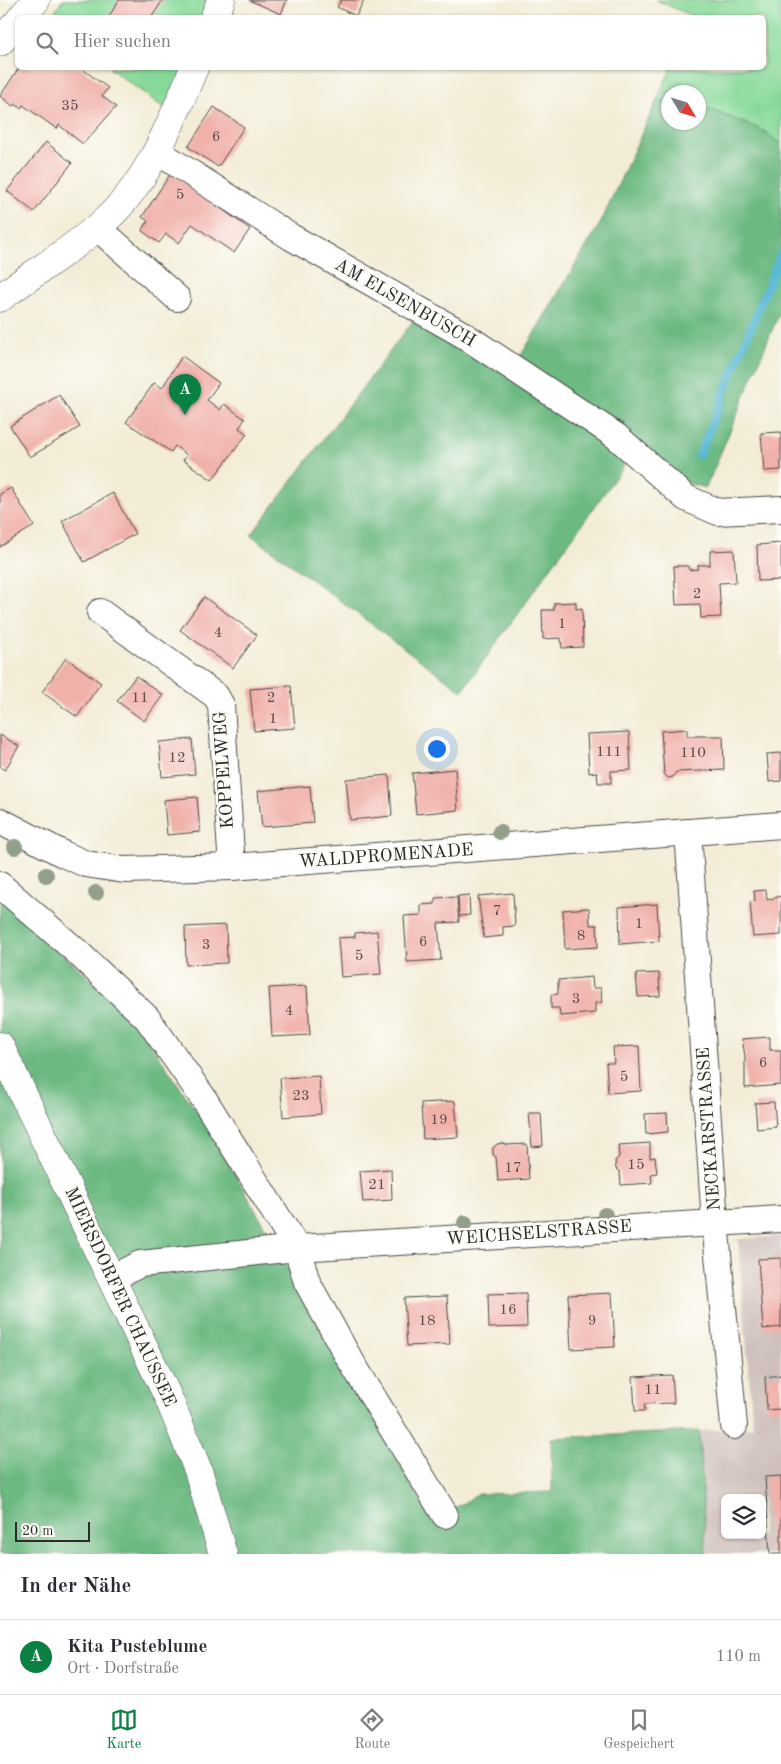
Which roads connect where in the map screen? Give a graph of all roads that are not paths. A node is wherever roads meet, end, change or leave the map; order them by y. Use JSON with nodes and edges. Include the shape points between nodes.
{"nodes":[{"id":1,"x":36,"y":0,"type":"edge"},
{"id":2,"x":221,"y":0,"type":"edge"},
{"id":3,"x":24,"y":15,"type":"edge"},
{"id":4,"x":215,"y":15,"type":"edge"},
{"id":5,"x":15,"y":25,"type":"edge"},
{"id":6,"x":0,"y":42,"type":"edge"},
{"id":7,"x":193,"y":70,"type":"edge"},
{"id":8,"x":158,"y":152,"type":"junction"},
{"id":9,"x":99,"y":226,"type":"junction"},
{"id":10,"x":0,"y":298,"type":"edge"},
{"id":11,"x":177,"y":298,"type":"dead end"},
{"id":12,"x":781,"y":509,"type":"edge"},
{"id":13,"x":100,"y":612,"type":"dead end"},
{"id":14,"x":0,"y":821,"type":"edge"},
{"id":15,"x":781,"y":825,"type":"edge"},
{"id":16,"x":688,"y":832,"type":"junction"},
{"id":17,"x":232,"y":867,"type":"junction"},
{"id":18,"x":0,"y":885,"type":"edge"},
{"id":19,"x":0,"y":1046,"type":"edge"},
{"id":20,"x":781,"y":1219,"type":"edge"},
{"id":21,"x":716,"y":1222,"type":"junction"},
{"id":22,"x":296,"y":1248,"type":"junction"},
{"id":23,"x":112,"y":1278,"type":"junction"},
{"id":24,"x":734,"y":1426,"type":"dead end"},
{"id":25,"x":445,"y":1515,"type":"dead end"},
{"id":26,"x":223,"y":1554,"type":"edge"}],
"edges":[{"from":1,"to":3,"type":"main road"},
{"from":2,"to":4,"type":"main road"},
{"from":5,"to":6,"type":"main road"},
{"from":7,"to":8,"type":"main road"},
{"from":8,"to":9,"type":"main road","via":[[141,179]]},
{"from":8,"to":12,"type":"street","name":"AM ELSENBUSCH","via":[[291,237],[462,334],[616,436],[686,498],[718,512]]},
{"from":9,"to":10,"type":"main road"},
{"from":9,"to":11,"type":"street"},
{"from":13,"to":17,"type":"street","name":"KOPPELWEG","via":[[216,696],[221,705]]},
{"from":14,"to":17,"type":"street","name":"WALDPROMENADE","via":[[86,864],[124,870]]},
{"from":15,"to":16,"type":"street","name":"WALDPROMENADE"},
{"from":16,"to":17,"type":"street","name":"WALDPROMENADE"},
{"from":16,"to":21,"type":"street","name":"NECKARSTRASSE"},
{"from":18,"to":22,"type":"street","via":[[147,1018],[211,1110]]},
{"from":19,"to":23,"type":"main road","name":"MIERSDORFER CHAUSSEE"},
{"from":20,"to":21,"type":"street","name":"WEICHSELSTRASSE"},
{"from":21,"to":22,"type":"street","name":"WEICHSELSTRASSE"},
{"from":21,"to":24,"type":"street","name":"NECKARSTRASSE"},
{"from":22,"to":23,"type":"street","name":"WEICHSELSTRASSE","via":[[161,1260],[140,1264]]},
{"from":22,"to":25,"type":"street","via":[[307,1282],[346,1353]]},
{"from":23,"to":26,"type":"main road","name":"MIERSDORFER CHAUSSEE","via":[[198,1470]]}]}
